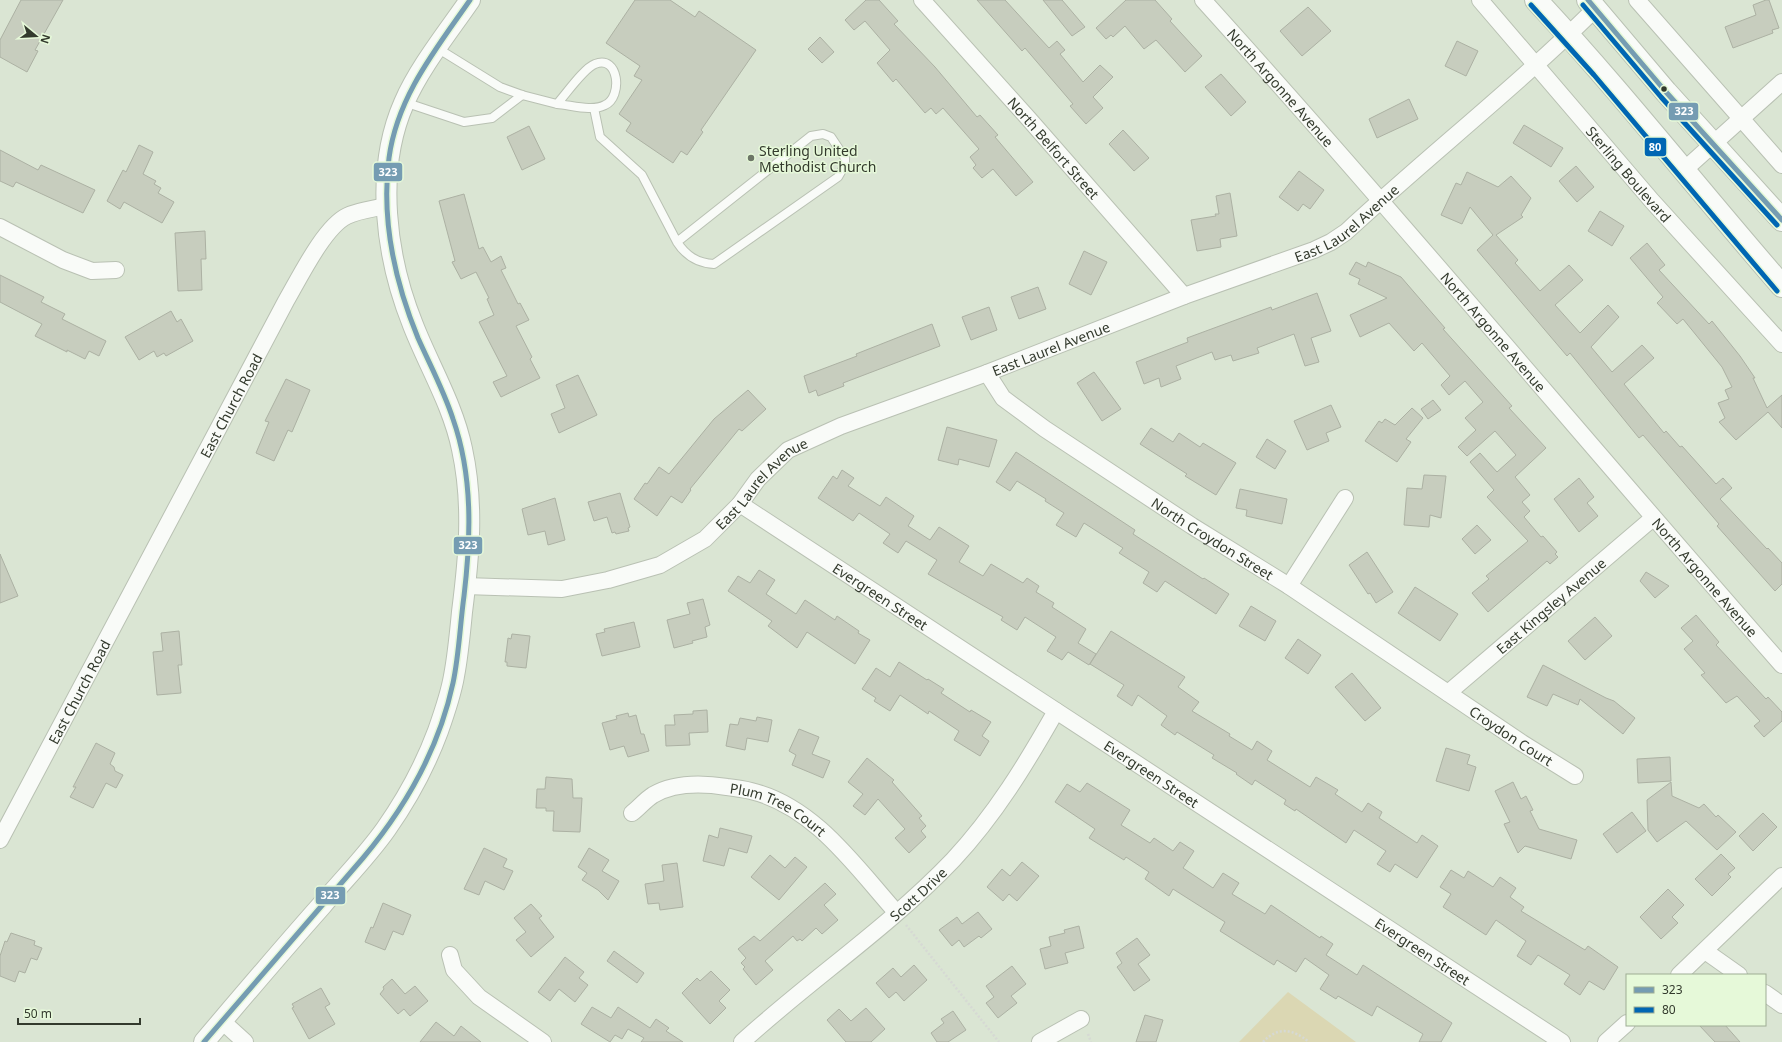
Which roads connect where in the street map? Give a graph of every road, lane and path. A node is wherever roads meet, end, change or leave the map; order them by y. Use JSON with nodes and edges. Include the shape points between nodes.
{"nodes":[{"id":1,"x":470,"y":0,"type":"edge"},
{"id":2,"x":922,"y":0,"type":"edge"},
{"id":3,"x":1203,"y":0,"type":"edge"},
{"id":4,"x":1480,"y":0,"type":"edge"},
{"id":5,"x":1536,"y":0,"type":"edge"},
{"id":6,"x":1637,"y":0,"type":"edge"},
{"id":7,"x":1592,"y":4,"type":"edge"},
{"id":8,"x":1569,"y":35,"type":"junction"},
{"id":9,"x":437,"y":48,"type":"junction"},
{"id":10,"x":1536,"y":66,"type":"junction"},
{"id":11,"x":1782,"y":82,"type":"edge"},
{"id":12,"x":522,"y":95,"type":"junction"},
{"id":13,"x":404,"y":102,"type":"junction"},
{"id":14,"x":557,"y":104,"type":"junction"},
{"id":15,"x":594,"y":108,"type":"junction"},
{"id":16,"x":1742,"y":118,"type":"junction"},
{"id":17,"x":1712,"y":144,"type":"junction"},
{"id":18,"x":1782,"y":165,"type":"edge"},
{"id":19,"x":1683,"y":171,"type":"junction"},
{"id":20,"x":1380,"y":200,"type":"junction"},
{"id":21,"x":386,"y":206,"type":"junction"},
{"id":22,"x":1782,"y":220,"type":"edge"},
{"id":23,"x":0,"y":226,"type":"edge"},
{"id":24,"x":677,"y":242,"type":"junction"},
{"id":25,"x":116,"y":270,"type":"dead end"},
{"id":26,"x":1782,"y":286,"type":"edge"},
{"id":27,"x":1184,"y":296,"type":"junction"},
{"id":28,"x":1782,"y":344,"type":"edge"},
{"id":29,"x":987,"y":373,"type":"junction"},
{"id":30,"x":1345,"y":498,"type":"dead end"},
{"id":31,"x":740,"y":504,"type":"junction"},
{"id":32,"x":1653,"y":518,"type":"junction"},
{"id":33,"x":465,"y":586,"type":"junction"},
{"id":34,"x":1289,"y":586,"type":"junction"},
{"id":35,"x":1782,"y":665,"type":"edge"},
{"id":36,"x":1448,"y":693,"type":"junction"},
{"id":37,"x":1056,"y":711,"type":"junction"},
{"id":38,"x":1575,"y":776,"type":"dead end"},
{"id":39,"x":632,"y":813,"type":"dead end"},
{"id":40,"x":0,"y":840,"type":"edge"},
{"id":41,"x":1782,"y":876,"type":"edge"},
{"id":42,"x":896,"y":912,"type":"junction"},
{"id":43,"x":1705,"y":951,"type":"junction"},
{"id":44,"x":450,"y":955,"type":"dead end"},
{"id":45,"x":1680,"y":974,"type":"edge"},
{"id":46,"x":1738,"y":974,"type":"edge"},
{"id":47,"x":1766,"y":994,"type":"edge"},
{"id":48,"x":1782,"y":1005,"type":"edge"},
{"id":49,"x":1081,"y":1018,"type":"dead end"},
{"id":50,"x":222,"y":1021,"type":"junction"},
{"id":51,"x":1626,"y":1024,"type":"edge"},
{"id":52,"x":204,"y":1042,"type":"edge"},
{"id":53,"x":245,"y":1042,"type":"edge"},
{"id":54,"x":543,"y":1042,"type":"edge"},
{"id":55,"x":742,"y":1042,"type":"edge"},
{"id":56,"x":999,"y":1042,"type":"edge"},
{"id":57,"x":1040,"y":1042,"type":"edge"},
{"id":58,"x":1263,"y":1042,"type":"edge"},
{"id":59,"x":1309,"y":1042,"type":"edge"},
{"id":60,"x":1562,"y":1042,"type":"edge"},
{"id":61,"x":1606,"y":1042,"type":"edge"}],
"edges":[{"from":1,"to":9,"type":"street"},
{"from":2,"to":27,"type":"street","name":"North Belfort Street"},
{"from":3,"to":20,"type":"street","name":"North Argonne Avenue"},
{"from":4,"to":10,"type":"street","name":"Sterling Boulevard"},
{"from":5,"to":8,"type":"main road"},
{"from":6,"to":16,"type":"street"},
{"from":7,"to":8,"type":"street","name":"East Laurel Avenue"},
{"from":7,"to":17,"type":"main road"},
{"from":8,"to":10,"type":"street","name":"East Laurel Avenue"},
{"from":8,"to":19,"type":"main road"},
{"from":9,"to":12,"type":"lane","via":[[500,87]]},
{"from":9,"to":13,"type":"street"},
{"from":10,"to":20,"type":"street","name":"East Laurel Avenue"},
{"from":10,"to":28,"type":"street","name":"Sterling Boulevard","via":[[1652,201]]},
{"from":11,"to":16,"type":"street"},
{"from":12,"to":13,"type":"lane","via":[[492,118],[464,122]]},
{"from":12,"to":14,"type":"lane"},
{"from":13,"to":21,"type":"street","via":[[396,121],[391,147]]},
{"from":14,"to":15,"type":"lane"},
{"from":14,"to":15,"type":"lane","via":[[587,69],[595,63],[606,64],[614,70],[616,89],[613,98],[606,105]]},
{"from":15,"to":24,"type":"lane","via":[[600,137],[642,175]]},
{"from":16,"to":17,"type":"street"},
{"from":16,"to":18,"type":"street"},
{"from":17,"to":19,"type":"street"},
{"from":17,"to":22,"type":"main road"},
{"from":19,"to":26,"type":"main road"},
{"from":20,"to":27,"type":"street","name":"East Laurel Avenue","via":[[1346,232],[1331,242]]},
{"from":20,"to":32,"type":"street","name":"North Argonne Avenue"},
{"from":21,"to":33,"type":"street","via":[[390,244],[400,290],[453,415],[462,449],[470,522]]},
{"from":21,"to":40,"type":"street","name":"East Church Road","via":[[346,217],[315,251],[278,315]]},
{"from":23,"to":25,"type":"street","via":[[63,260],[92,271]]},
{"from":24,"to":24,"type":"lane","via":[[688,256],[700,262],[714,264],[838,177],[845,165],[845,158],[830,137],[822,134],[811,136]]},
{"from":27,"to":29,"type":"street","name":"East Laurel Avenue"},
{"from":29,"to":31,"type":"street","name":"East Laurel Avenue","via":[[841,426],[788,450],[758,479]]},
{"from":29,"to":34,"type":"street","name":"North Croydon Street","via":[[1003,398],[1045,429],[1192,526]]},
{"from":30,"to":34,"type":"street"},
{"from":31,"to":33,"type":"street","name":"East Laurel Avenue","via":[[705,539],[660,565],[608,580],[562,589]]},
{"from":31,"to":37,"type":"street","name":"Evergreen Street"},
{"from":32,"to":35,"type":"street","name":"North Argonne Avenue"},
{"from":32,"to":36,"type":"street","name":"East Kingsley Avenue"},
{"from":33,"to":50,"type":"street","via":[[454,678],[438,730],[411,790],[385,831]]},
{"from":34,"to":36,"type":"street","name":"North Croydon Street"},
{"from":36,"to":38,"type":"street","name":"Croydon Court"},
{"from":37,"to":42,"type":"street","name":"Scott Drive","via":[[1025,766],[988,819],[952,860]]},
{"from":37,"to":60,"type":"street","name":"Evergreen Street"},
{"from":39,"to":42,"type":"street","name":"Plum Tree Court","via":[[652,796],[678,785],[715,785],[752,791],[782,803],[810,820],[837,845]]},
{"from":41,"to":43,"type":"street"},
{"from":42,"to":55,"type":"street","name":"Scott Drive"},
{"from":42,"to":56,"type":"path"},
{"from":43,"to":45,"type":"street"},
{"from":43,"to":46,"type":"street"},
{"from":44,"to":54,"type":"street","via":[[454,970],[479,997]]},
{"from":47,"to":48,"type":"street"},
{"from":49,"to":57,"type":"street"},
{"from":50,"to":52,"type":"street"},
{"from":50,"to":53,"type":"street"},
{"from":51,"to":61,"type":"street"},
{"from":58,"to":59,"type":"path","via":[[1270,1034],[1286,1030],[1299,1034]]}]}
